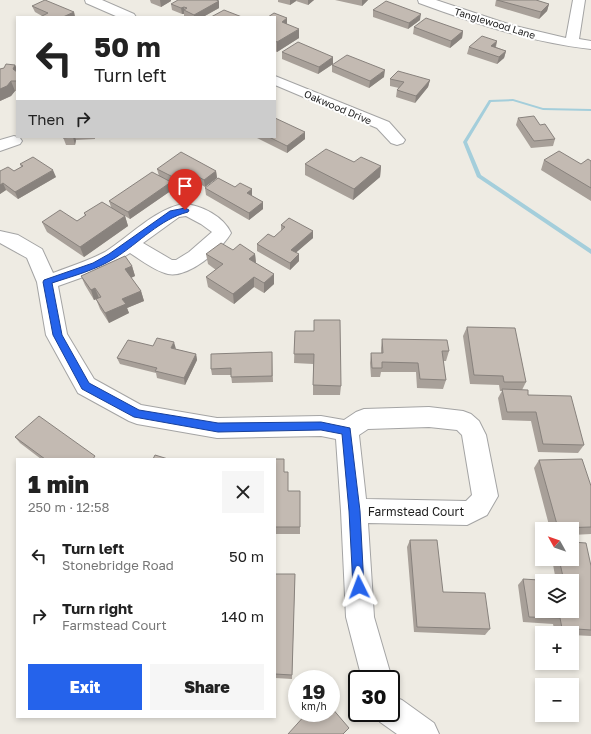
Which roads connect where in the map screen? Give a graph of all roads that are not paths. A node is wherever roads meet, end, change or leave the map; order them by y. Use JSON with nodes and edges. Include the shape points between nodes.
{"nodes":[{"id":1,"x":90,"y":0,"type":"edge"},
{"id":2,"x":424,"y":0,"type":"edge"},
{"id":3,"x":579,"y":0,"type":"edge"},
{"id":4,"x":127,"y":16,"type":"edge"},
{"id":5,"x":572,"y":43,"type":"junction"},
{"id":6,"x":591,"y":45,"type":"edge"},
{"id":7,"x":276,"y":80,"type":"edge"},
{"id":8,"x":397,"y":140,"type":"dead end"},
{"id":9,"x":0,"y":237,"type":"edge"},
{"id":10,"x":130,"y":244,"type":"dead end"},
{"id":11,"x":47,"y":282,"type":"junction"},
{"id":12,"x":347,"y":431,"type":"junction"},
{"id":13,"x":354,"y":511,"type":"junction"},
{"id":14,"x":375,"y":670,"type":"edge"},
{"id":15,"x":400,"y":717,"type":"edge"},
{"id":16,"x":423,"y":734,"type":"edge"}],
"edges":[{"from":1,"to":4,"type":"street"},
{"from":2,"to":5,"type":"street","name":"Tanglewood Lane","via":[[508,29]]},
{"from":3,"to":5,"type":"street"},
{"from":5,"to":6,"type":"street","name":"Tanglewood Lane"},
{"from":7,"to":8,"type":"street","name":"Oakwood Drive","via":[[382,125]]},
{"from":9,"to":11,"type":"street","via":[[11,240],[35,254]]},
{"from":10,"to":11,"type":"street","via":[[96,265]]},
{"from":11,"to":12,"type":"street","via":[[57,335],[86,386],[137,414],[218,428],[321,426]]},
{"from":12,"to":13,"type":"street"},
{"from":12,"to":13,"type":"street","name":"Farmstead Court","via":[[364,419],[459,419],[471,428],[474,435],[485,496],[476,510],[467,513]]},
{"from":13,"to":14,"type":"street","via":[[360,618]]},
{"from":15,"to":16,"type":"street"}]}
